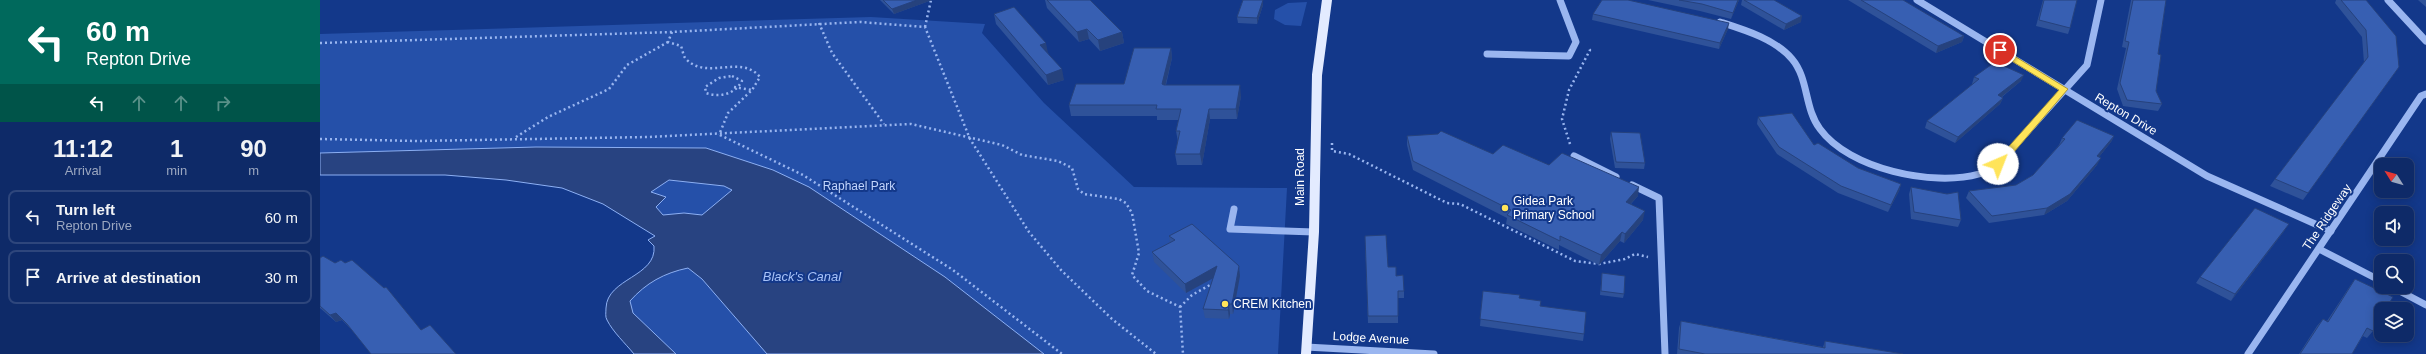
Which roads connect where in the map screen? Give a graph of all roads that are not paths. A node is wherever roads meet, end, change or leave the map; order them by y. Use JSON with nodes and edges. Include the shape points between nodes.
{"nodes":[{"id":1,"x":1327,"y":0,"type":"edge"},
{"id":2,"x":1560,"y":0,"type":"edge"},
{"id":3,"x":1917,"y":0,"type":"edge"},
{"id":4,"x":2101,"y":0,"type":"edge"},
{"id":5,"x":2388,"y":0,"type":"edge"},
{"id":6,"x":1712,"y":20,"type":"edge"},
{"id":7,"x":2426,"y":41,"type":"edge"},
{"id":8,"x":1487,"y":54,"type":"dead end"},
{"id":9,"x":2064,"y":89,"type":"junction"},
{"id":10,"x":2426,"y":94,"type":"edge"},
{"id":11,"x":1574,"y":156,"type":"road end"},
{"id":12,"x":1234,"y":209,"type":"dead end"},
{"id":13,"x":2331,"y":231,"type":"junction"},
{"id":14,"x":1314,"y":232,"type":"junction"},
{"id":15,"x":2319,"y":249,"type":"junction"},
{"id":16,"x":2374,"y":277,"type":"edge"},
{"id":17,"x":2405,"y":294,"type":"edge"},
{"id":18,"x":2426,"y":305,"type":"edge"},
{"id":19,"x":1306,"y":350,"type":"edge"},
{"id":20,"x":1434,"y":354,"type":"edge"},
{"id":21,"x":1665,"y":354,"type":"edge"},
{"id":22,"x":2248,"y":354,"type":"edge"}],
"edges":[{"from":1,"to":14,"type":"main road","name":"Main Road","via":[[1317,75]]},
{"from":2,"to":8,"type":"street","via":[[1576,42],[1568,56]]},
{"from":3,"to":9,"type":"street","name":"Repton Drive"},
{"from":4,"to":9,"type":"street","via":[[2087,65]]},
{"from":5,"to":7,"type":"street"},
{"from":6,"to":9,"type":"street","via":[[1745,30],[1771,42],[1799,67],[1808,106],[1823,134],[1852,154],[1882,167],[1924,177],[1955,179],[1981,174],[1998,164]]},
{"from":9,"to":13,"type":"street","name":"Repton Drive","via":[[2207,176]]},
{"from":10,"to":13,"type":"street","name":"The Ridgeway","via":[[2421,96]]},
{"from":11,"to":21,"type":"street","via":[[1659,198]]},
{"from":12,"to":14,"type":"street","via":[[1230,229]]},
{"from":13,"to":15,"type":"street","name":"The Ridgeway"},
{"from":14,"to":19,"type":"main road","name":"Main Road"},
{"from":15,"to":16,"type":"street"},
{"from":15,"to":22,"type":"street","name":"The Ridgeway"},
{"from":17,"to":18,"type":"street"},
{"from":19,"to":20,"type":"street","name":"Lodge Avenue"}]}
